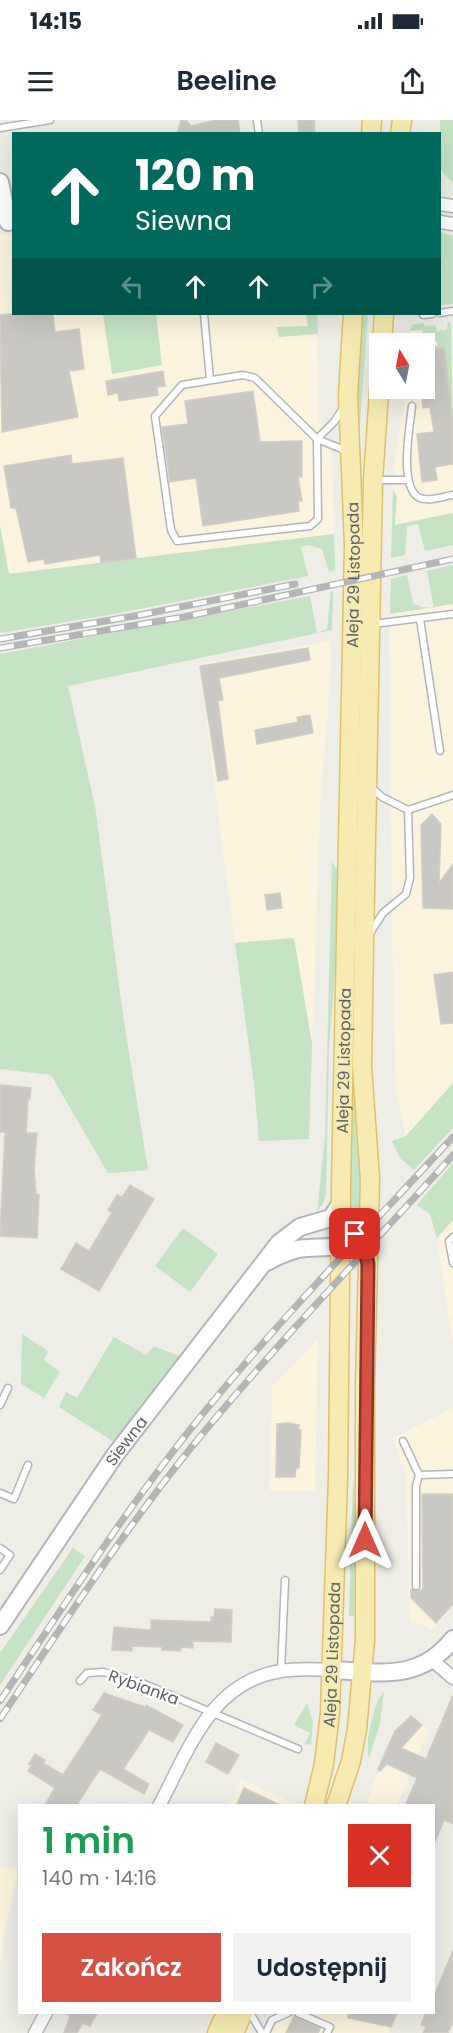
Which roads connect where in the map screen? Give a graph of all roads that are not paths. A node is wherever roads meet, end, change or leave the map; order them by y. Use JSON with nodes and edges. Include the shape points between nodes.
{"nodes":[{"id":1,"x":50,"y":120,"type":"edge"},
{"id":2,"x":0,"y":128,"type":"edge"},
{"id":3,"x":0,"y":182,"type":"edge"},
{"id":4,"x":7,"y":222,"type":"edge"},
{"id":5,"x":204,"y":315,"type":"edge"},
{"id":6,"x":353,"y":315,"type":"edge"},
{"id":7,"x":384,"y":315,"type":"edge"},
{"id":8,"x":383,"y":333,"type":"edge"},
{"id":9,"x":210,"y":380,"type":"junction"},
{"id":10,"x":348,"y":395,"type":"junction"},
{"id":11,"x":379,"y":399,"type":"edge"},
{"id":12,"x":412,"y":406,"type":"dead end"},
{"id":13,"x":317,"y":439,"type":"junction"},
{"id":14,"x":351,"y":466,"type":"junction"},
{"id":15,"x":373,"y":480,"type":"junction"},
{"id":16,"x":408,"y":480,"type":"junction"},
{"id":17,"x":453,"y":495,"type":"edge"},
{"id":18,"x":453,"y":614,"type":"edge"},
{"id":19,"x":420,"y":619,"type":"junction"},
{"id":20,"x":369,"y":624,"type":"junction"},
{"id":21,"x":440,"y":751,"type":"dead end"},
{"id":22,"x":367,"y":782,"type":"junction"},
{"id":23,"x":453,"y":795,"type":"edge"},
{"id":24,"x":408,"y":810,"type":"junction"},
{"id":25,"x":364,"y":943,"type":"junction"},
{"id":26,"x":333,"y":1222,"type":"junction"},
{"id":27,"x":364,"y":1232,"type":"junction"},
{"id":28,"x":453,"y":1237,"type":"edge"},
{"id":29,"x":341,"y":1246,"type":"junction"},
{"id":30,"x":453,"y":1263,"type":"edge"},
{"id":31,"x":263,"y":1264,"type":"junction"},
{"id":32,"x":8,"y":1388,"type":"dead end"},
{"id":33,"x":0,"y":1405,"type":"edge"},
{"id":34,"x":403,"y":1441,"type":"dead end"},
{"id":35,"x":28,"y":1465,"type":"dead end"},
{"id":36,"x":453,"y":1474,"type":"edge"},
{"id":37,"x":419,"y":1475,"type":"junction"},
{"id":38,"x":0,"y":1493,"type":"edge"},
{"id":39,"x":0,"y":1548,"type":"edge"},
{"id":40,"x":0,"y":1570,"type":"edge"},
{"id":41,"x":285,"y":1580,"type":"dead end"},
{"id":42,"x":416,"y":1586,"type":"dead end"},
{"id":43,"x":0,"y":1626,"type":"edge"},
{"id":44,"x":453,"y":1639,"type":"edge"},
{"id":45,"x":432,"y":1660,"type":"junction"},
{"id":46,"x":332,"y":1670,"type":"junction"},
{"id":47,"x":281,"y":1671,"type":"junction"},
{"id":48,"x":363,"y":1671,"type":"junction"},
{"id":49,"x":453,"y":1678,"type":"edge"},
{"id":50,"x":80,"y":1681,"type":"dead end"},
{"id":51,"x":209,"y":1712,"type":"junction"},
{"id":52,"x":298,"y":1749,"type":"dead end"},
{"id":53,"x":160,"y":1804,"type":"edge"},
{"id":54,"x":314,"y":1804,"type":"edge"},
{"id":55,"x":337,"y":1804,"type":"edge"},
{"id":56,"x":45,"y":2014,"type":"edge"},
{"id":57,"x":226,"y":2014,"type":"edge"},
{"id":58,"x":243,"y":2014,"type":"edge"},
{"id":59,"x":251,"y":2014,"type":"edge"},
{"id":60,"x":286,"y":2014,"type":"edge"},
{"id":61,"x":300,"y":2014,"type":"edge"},
{"id":62,"x":329,"y":2031,"type":"edge"},
{"id":63,"x":35,"y":2033,"type":"edge"},
{"id":64,"x":217,"y":2033,"type":"edge"},
{"id":65,"x":234,"y":2033,"type":"edge"},
{"id":66,"x":264,"y":2033,"type":"edge"}],
"edges":[{"from":1,"to":2,"type":"lane"},
{"from":3,"to":4,"type":"street"},
{"from":5,"to":9,"type":"lane"},
{"from":6,"to":10,"type":"main road","name":"Aleja 29 Listopada"},
{"from":7,"to":8,"type":"main road"},
{"from":9,"to":13,"type":"lane","via":[[251,376]]},
{"from":9,"to":13,"type":"lane","via":[[182,385],[154,421],[171,530],[177,541],[315,523]]},
{"from":10,"to":13,"type":"lane","via":[[338,417]]},
{"from":10,"to":14,"type":"main road","name":"Aleja 29 Listopada"},
{"from":11,"to":15,"type":"main road","name":"Aleja 29 Listopada"},
{"from":12,"to":16,"type":"lane"},
{"from":13,"to":14,"type":"lane","via":[[342,449]]},
{"from":14,"to":26,"type":"main road","name":"Aleja 29 Listopada","via":[[354,546],[341,1203]]},
{"from":15,"to":16,"type":"lane"},
{"from":15,"to":20,"type":"main road","name":"Aleja 29 Listopada"},
{"from":16,"to":17,"type":"lane","via":[[420,498]]},
{"from":18,"to":19,"type":"lane"},
{"from":19,"to":20,"type":"lane"},
{"from":19,"to":21,"type":"lane"},
{"from":20,"to":22,"type":"main road","name":"Aleja 29 Listopada"},
{"from":22,"to":24,"type":"lane","via":[[382,797]]},
{"from":22,"to":25,"type":"main road","name":"Aleja 29 Listopada"},
{"from":23,"to":24,"type":"lane"},
{"from":24,"to":25,"type":"lane","via":[[410,878],[406,894],[383,913]]},
{"from":25,"to":27,"type":"main road","name":"Aleja 29 Listopada","via":[[362,1066],[370,1179]]},
{"from":26,"to":27,"type":"street"},
{"from":26,"to":29,"type":"main road","name":"Aleja 29 Listopada"},
{"from":26,"to":31,"type":"street","name":"Siewna","via":[[292,1232]]},
{"from":27,"to":29,"type":"street","name":"Siewna"},
{"from":27,"to":48,"type":"main road","name":"Aleja 29 Listopada","via":[[368,1264]]},
{"from":28,"to":30,"type":"lane","via":[[449,1241]]},
{"from":29,"to":31,"type":"street","name":"Siewna","via":[[294,1250]]},
{"from":29,"to":46,"type":"main road","name":"Aleja 29 Listopada"},
{"from":31,"to":43,"type":"street","name":"Siewna","via":[[115,1455]]},
{"from":32,"to":33,"type":"lane"},
{"from":34,"to":37,"type":"lane"},
{"from":35,"to":38,"type":"lane","via":[[14,1498]]},
{"from":36,"to":37,"type":"lane"},
{"from":37,"to":42,"type":"lane"},
{"from":39,"to":40,"type":"lane","via":[[10,1555]]},
{"from":41,"to":47,"type":"lane"},
{"from":44,"to":45,"type":"street"},
{"from":45,"to":48,"type":"street","via":[[408,1671]]},
{"from":45,"to":49,"type":"street"},
{"from":46,"to":47,"type":"street"},
{"from":46,"to":48,"type":"street"},
{"from":46,"to":54,"type":"main road","name":"Aleja 29 Listopada","via":[[329,1729]]},
{"from":47,"to":51,"type":"street","via":[[240,1686]]},
{"from":48,"to":55,"type":"main road","name":"Aleja 29 Listopada","via":[[351,1761]]},
{"from":50,"to":51,"type":"lane","name":"Rybianka","via":[[87,1673],[104,1672],[142,1683]]},
{"from":51,"to":52,"type":"lane","name":"Rybianka"},
{"from":51,"to":53,"type":"street"},
{"from":56,"to":63,"type":"street"},
{"from":57,"to":64,"type":"main road"},
{"from":58,"to":65,"type":"main road"},
{"from":59,"to":66,"type":"lane"},
{"from":60,"to":66,"type":"lane","via":[[272,2020]]},
{"from":61,"to":62,"type":"lane"}]}
